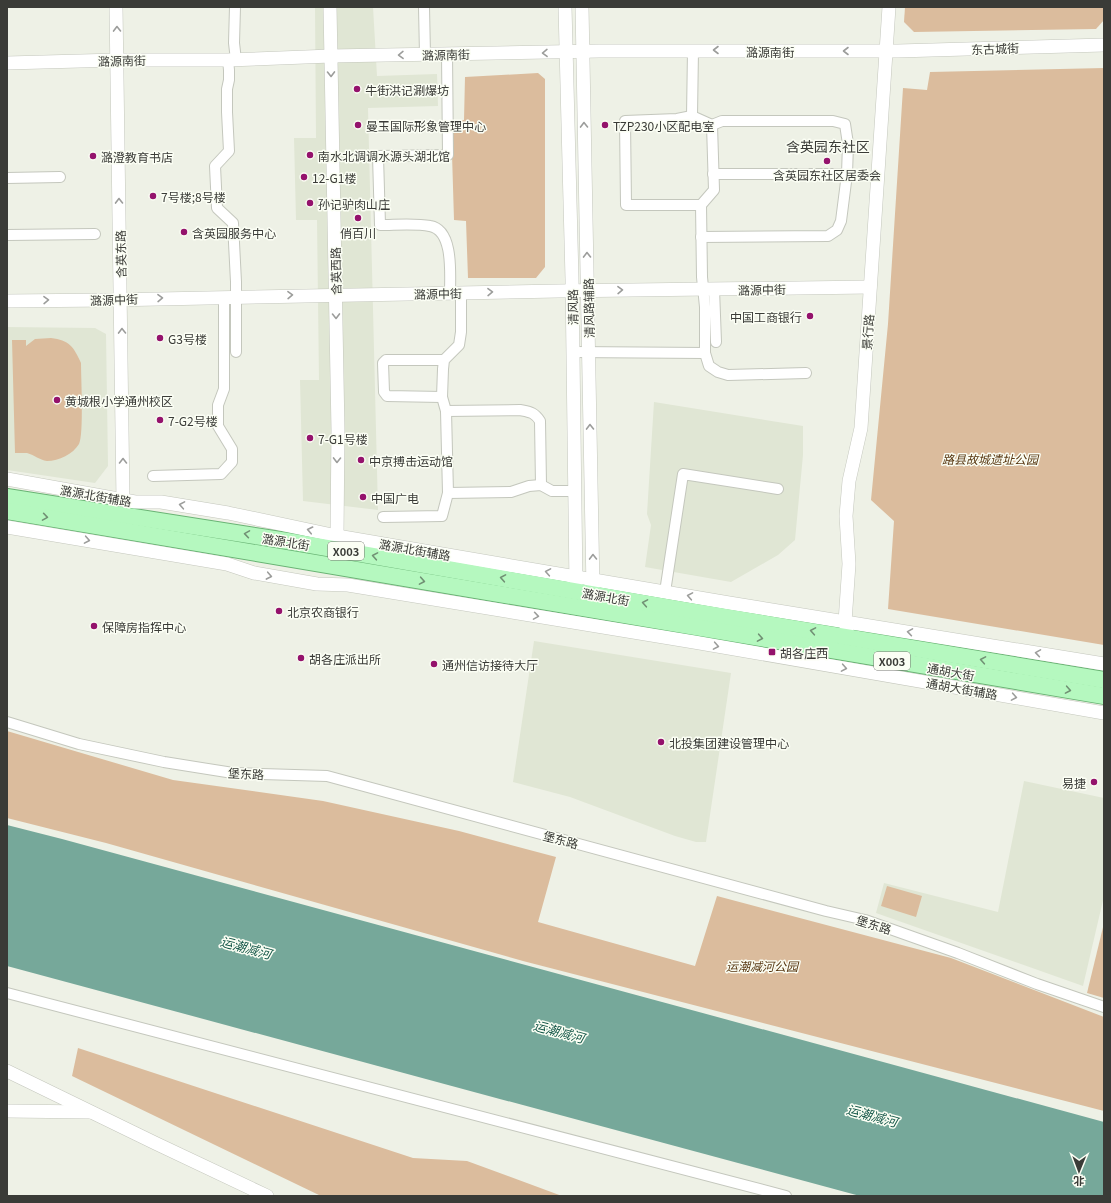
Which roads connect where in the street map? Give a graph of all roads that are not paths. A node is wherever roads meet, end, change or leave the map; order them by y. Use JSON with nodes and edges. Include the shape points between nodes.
{"nodes":[{"id":1,"x":116,"y":7,"type":"edge"},
{"id":2,"x":235,"y":7,"type":"edge"},
{"id":3,"x":330,"y":7,"type":"edge"},
{"id":4,"x":424,"y":7,"type":"edge"},
{"id":5,"x":565,"y":7,"type":"edge"},
{"id":6,"x":582,"y":7,"type":"edge"},
{"id":7,"x":889,"y":7,"type":"edge"},
{"id":8,"x":1104,"y":45,"type":"edge"},
{"id":9,"x":693,"y":50,"type":"junction"},
{"id":10,"x":886,"y":50,"type":"junction"},
{"id":11,"x":583,"y":52,"type":"junction"},
{"id":12,"x":566,"y":53,"type":"junction"},
{"id":13,"x":446,"y":54,"type":"junction"},
{"id":14,"x":425,"y":55,"type":"junction"},
{"id":15,"x":331,"y":56,"type":"junction"},
{"id":16,"x":117,"y":60,"type":"junction"},
{"id":17,"x":232,"y":60,"type":"junction"},
{"id":18,"x":7,"y":63,"type":"edge"},
{"id":19,"x":692,"y":116,"type":"junction"},
{"id":20,"x":712,"y":125,"type":"junction"},
{"id":21,"x":713,"y":174,"type":"junction"},
{"id":22,"x":847,"y":174,"type":"junction"},
{"id":23,"x":60,"y":177,"type":"dead end"},
{"id":24,"x":7,"y":178,"type":"edge"},
{"id":25,"x":700,"y":205,"type":"junction"},
{"id":26,"x":95,"y":234,"type":"dead end"},
{"id":27,"x":7,"y":235,"type":"edge"},
{"id":28,"x":701,"y":237,"type":"junction"},
{"id":29,"x":870,"y":287,"type":"junction"},
{"id":30,"x":709,"y":289,"type":"junction"},
{"id":31,"x":572,"y":290,"type":"junction"},
{"id":32,"x":587,"y":290,"type":"junction"},
{"id":33,"x":456,"y":292,"type":"junction"},
{"id":34,"x":336,"y":294,"type":"junction"},
{"id":35,"x":230,"y":297,"type":"junction"},
{"id":36,"x":121,"y":299,"type":"junction"},
{"id":37,"x":7,"y":301,"type":"edge"},
{"id":38,"x":716,"y":342,"type":"dead end"},
{"id":39,"x":236,"y":352,"type":"dead end"},
{"id":40,"x":573,"y":352,"type":"junction"},
{"id":41,"x":589,"y":352,"type":"junction"},
{"id":42,"x":705,"y":353,"type":"junction"},
{"id":43,"x":444,"y":360,"type":"junction"},
{"id":44,"x":806,"y":373,"type":"dead end"},
{"id":45,"x":442,"y":397,"type":"junction"},
{"id":46,"x":446,"y":411,"type":"junction"},
{"id":47,"x":152,"y":476,"type":"dead end"},
{"id":48,"x":7,"y":479,"type":"edge"},
{"id":49,"x":44,"y":485,"type":"junction"},
{"id":50,"x":540,"y":486,"type":"junction"},
{"id":51,"x":778,"y":489,"type":"dead end"},
{"id":52,"x":575,"y":491,"type":"junction"},
{"id":53,"x":448,"y":493,"type":"junction"},
{"id":54,"x":7,"y":497,"type":"edge"},
{"id":55,"x":123,"y":500,"type":"junction"},
{"id":56,"x":42,"y":502,"type":"junction"},
{"id":57,"x":7,"y":511,"type":"edge"},
{"id":58,"x":383,"y":517,"type":"dead end"},
{"id":59,"x":7,"y":526,"type":"edge"},
{"id":60,"x":337,"y":536,"type":"junction"},
{"id":61,"x":593,"y":586,"type":"junction"},
{"id":62,"x":576,"y":591,"type":"junction"},
{"id":63,"x":665,"y":592,"type":"junction"},
{"id":64,"x":594,"y":610,"type":"junction"},
{"id":65,"x":845,"y":622,"type":"junction"},
{"id":66,"x":680,"y":624,"type":"junction"},
{"id":67,"x":849,"y":637,"type":"junction"},
{"id":68,"x":853,"y":654,"type":"junction"},
{"id":69,"x":1104,"y":664,"type":"edge"},
{"id":70,"x":1104,"y":680,"type":"edge"},
{"id":71,"x":1104,"y":696,"type":"edge"},
{"id":72,"x":1104,"y":713,"type":"edge"},
{"id":73,"x":7,"y":722,"type":"edge"},
{"id":74,"x":7,"y":993,"type":"edge"},
{"id":75,"x":1104,"y":1007,"type":"edge"},
{"id":76,"x":7,"y":1070,"type":"edge"},
{"id":77,"x":7,"y":1111,"type":"edge"},
{"id":78,"x":94,"y":1112,"type":"junction"},
{"id":79,"x":267,"y":1196,"type":"edge"},
{"id":80,"x":786,"y":1196,"type":"edge"}],
"edges":[{"from":16,"to":1,"type":"street","name":"含英东路","one_way":true},
{"from":2,"to":17,"type":"street"},
{"from":3,"to":15,"type":"street","name":"含英西路"},
{"from":4,"to":14,"type":"street"},
{"from":5,"to":12,"type":"street","name":"清风路"},
{"from":6,"to":11,"type":"street","name":"清风路辅路"},
{"from":7,"to":10,"type":"street","name":"景行路"},
{"from":8,"to":10,"type":"street","name":"东古城街"},
{"from":10,"to":9,"type":"street","name":"潞源南街","one_way":true},
{"from":9,"to":11,"type":"street","name":"潞源南街"},
{"from":9,"to":19,"type":"street"},
{"from":10,"to":29,"type":"street","name":"景行路"},
{"from":11,"to":12,"type":"street","name":"潞源南街"},
{"from":32,"to":11,"type":"street","name":"清风路辅路","one_way":true},
{"from":12,"to":13,"type":"street","name":"潞源南街","one_way":true},
{"from":12,"to":31,"type":"street","name":"清风路"},
{"from":13,"to":14,"type":"street","name":"潞源南街"},
{"from":13,"to":33,"type":"street","via":[[448,155],[378,156],[380,225],[431,226],[440,232],[446,240]]},
{"from":14,"to":15,"type":"street","name":"潞源南街","one_way":true},
{"from":15,"to":17,"type":"street","name":"潞源南街"},
{"from":15,"to":34,"type":"street","name":"含英西路","one_way":true},
{"from":16,"to":17,"type":"street","name":"潞源南街"},
{"from":16,"to":18,"type":"street","name":"潞源南街"},
{"from":36,"to":16,"type":"street","name":"含英东路","one_way":true},
{"from":17,"to":35,"type":"street","via":[[227,89],[229,151],[215,166],[217,208],[233,223]]},
{"from":19,"to":20,"type":"street"},
{"from":19,"to":25,"type":"street","via":[[625,121],[626,205]]},
{"from":20,"to":21,"type":"street"},
{"from":20,"to":22,"type":"street","via":[[722,121],[833,121],[845,124],[848,144]]},
{"from":21,"to":22,"type":"street"},
{"from":21,"to":25,"type":"street","via":[[714,190]]},
{"from":22,"to":28,"type":"street","via":[[841,221],[837,230],[828,236]]},
{"from":23,"to":24,"type":"street"},
{"from":25,"to":28,"type":"street"},
{"from":26,"to":27,"type":"street"},
{"from":28,"to":30,"type":"street"},
{"from":29,"to":30,"type":"street","name":"潞源中街"},
{"from":29,"to":65,"type":"street","name":"景行路","via":[[860,428],[849,481],[846,516],[849,564]]},
{"from":32,"to":30,"type":"street","name":"潞源中街","one_way":true},
{"from":30,"to":38,"type":"street"},
{"from":30,"to":42,"type":"street","via":[[705,307]]},
{"from":31,"to":32,"type":"street","name":"潞源中街"},
{"from":33,"to":31,"type":"street","name":"潞源中街","one_way":true},
{"from":31,"to":40,"type":"street","name":"清风路"},
{"from":32,"to":41,"type":"street","name":"清风路辅路"},
{"from":33,"to":34,"type":"street","name":"潞源中街"},
{"from":33,"to":43,"type":"street","via":[[461,332],[459,345]]},
{"from":35,"to":34,"type":"street","name":"潞源中街","one_way":true},
{"from":34,"to":60,"type":"street","name":"含英西路","one_way":true},
{"from":36,"to":35,"type":"street","name":"潞源中街","one_way":true},
{"from":35,"to":39,"type":"street"},
{"from":35,"to":47,"type":"street","via":[[224,389],[218,405],[218,426],[232,449],[232,462],[221,474]]},
{"from":37,"to":36,"type":"street","name":"潞源中街","one_way":true},
{"from":55,"to":36,"type":"street","name":"含英东路","one_way":true},
{"from":40,"to":41,"type":"street"},
{"from":40,"to":52,"type":"street","name":"清风路"},
{"from":41,"to":42,"type":"street"},
{"from":61,"to":41,"type":"street","name":"清风路辅路","one_way":true},
{"from":42,"to":44,"type":"street","via":[[709,366],[728,375]]},
{"from":43,"to":45,"type":"street"},
{"from":43,"to":45,"type":"street","via":[[386,360],[383,364],[384,392],[387,396]]},
{"from":45,"to":46,"type":"street"},
{"from":46,"to":50,"type":"street","via":[[520,410],[536,415],[540,421]]},
{"from":46,"to":53,"type":"street"},
{"from":48,"to":49,"type":"street","name":"潞源北街辅路"},
{"from":49,"to":55,"type":"street","name":"潞源北街辅路"},
{"from":49,"to":56,"type":"street"},
{"from":50,"to":52,"type":"street","via":[[552,491]]},
{"from":50,"to":53,"type":"street","via":[[529,486],[510,492]]},
{"from":51,"to":63,"type":"street","via":[[684,474]]},
{"from":52,"to":62,"type":"street","name":"清风路"},
{"from":53,"to":58,"type":"street","via":[[442,516]]},
{"from":54,"to":56,"type":"main road","name":"潞源北街","number":"X003"},
{"from":60,"to":55,"type":"street","name":"潞源北街辅路","one_way":true,"via":[[228,513],[161,502]]},
{"from":62,"to":56,"type":"main road","name":"潞源北街","number":"X003","one_way":true,"via":[[295,542]]},
{"from":57,"to":62,"type":"main road","name":"潞源北街","number":"X003","one_way":true},
{"from":59,"to":66,"type":"street","one_way":true,"via":[[227,564],[254,573],[316,584],[348,585]]},
{"from":62,"to":60,"type":"street","name":"潞源北街辅路","one_way":true},
{"from":61,"to":62,"type":"main road","name":"潞源北街","number":"X003"},
{"from":61,"to":63,"type":"street"},
{"from":61,"to":64,"type":"street","name":"清风路辅路"},
{"from":66,"to":61,"type":"main road","name":"潞源北街","number":"X003","one_way":true},
{"from":62,"to":64,"type":"main road","name":"潞源北街","number":"X003"},
{"from":65,"to":63,"type":"street","one_way":true},
{"from":64,"to":66,"type":"main road","name":"潞源北街","number":"X003"},
{"from":65,"to":67,"type":"street","name":"景行路"},
{"from":69,"to":65,"type":"street","one_way":true},
{"from":67,"to":66,"type":"main road","name":"通胡大街","number":"X003","one_way":true},
{"from":66,"to":68,"type":"main road","name":"通胡大街","number":"X003","one_way":true},
{"from":66,"to":72,"type":"street","name":"通胡大街辅路","one_way":true},
{"from":67,"to":68,"type":"street","name":"景行路"},
{"from":70,"to":67,"type":"main road","name":"通胡大街","number":"X003","one_way":true},
{"from":68,"to":71,"type":"main road","name":"通胡大街","number":"X003","one_way":true},
{"from":73,"to":75,"type":"street","name":"堡东路","via":[[79,744],[164,762],[233,773],[327,776],[865,920]]},
{"from":74,"to":80,"type":"street"},
{"from":76,"to":78,"type":"street"},
{"from":77,"to":78,"type":"street"},
{"from":78,"to":79,"type":"street","via":[[155,1144]]}]}
